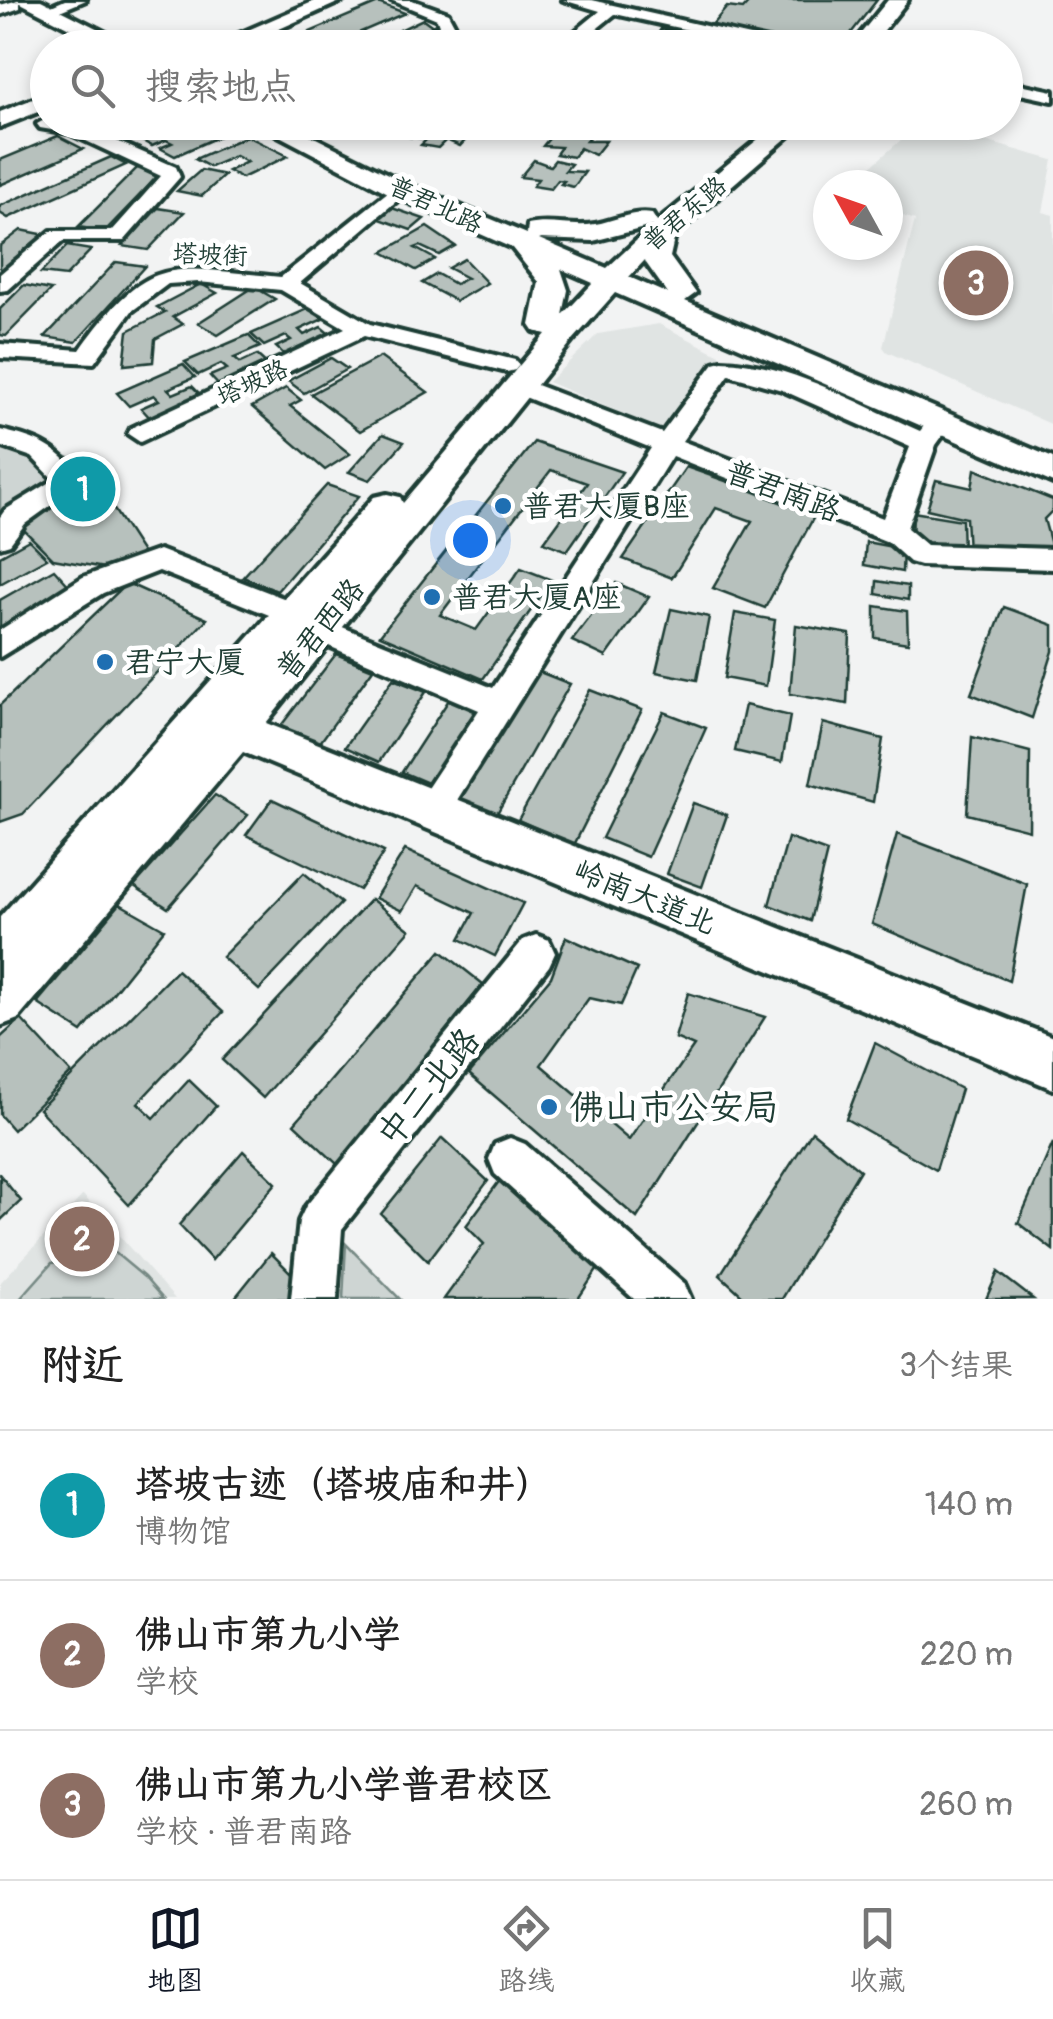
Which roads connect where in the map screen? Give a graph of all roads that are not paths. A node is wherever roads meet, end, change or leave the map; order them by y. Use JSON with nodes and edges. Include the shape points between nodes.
{"nodes":[{"id":1,"x":79,"y":0,"type":"edge"},
{"id":2,"x":298,"y":0,"type":"edge"},
{"id":3,"x":334,"y":0,"type":"edge"},
{"id":4,"x":398,"y":0,"type":"edge"},
{"id":5,"x":570,"y":0,"type":"edge"},
{"id":6,"x":898,"y":0,"type":"edge"},
{"id":7,"x":914,"y":0,"type":"edge"},
{"id":8,"x":11,"y":4,"type":"edge"},
{"id":9,"x":611,"y":10,"type":"junction"},
{"id":10,"x":48,"y":11,"type":"junction"},
{"id":11,"x":66,"y":30,"type":"edge"},
{"id":12,"x":88,"y":30,"type":"edge"},
{"id":13,"x":237,"y":30,"type":"edge"},
{"id":14,"x":261,"y":30,"type":"edge"},
{"id":15,"x":441,"y":30,"type":"edge"},
{"id":16,"x":586,"y":30,"type":"edge"},
{"id":17,"x":708,"y":30,"type":"edge"},
{"id":18,"x":874,"y":30,"type":"edge"},
{"id":19,"x":893,"y":30,"type":"edge"},
{"id":20,"x":1023,"y":90,"type":"edge"},
{"id":21,"x":1053,"y":96,"type":"edge"},
{"id":22,"x":30,"y":115,"type":"edge"},
{"id":23,"x":30,"y":119,"type":"edge"},
{"id":24,"x":0,"y":120,"type":"edge"},
{"id":25,"x":0,"y":130,"type":"edge"},
{"id":26,"x":96,"y":140,"type":"edge"},
{"id":27,"x":300,"y":140,"type":"edge"},
{"id":28,"x":328,"y":140,"type":"edge"},
{"id":29,"x":744,"y":140,"type":"edge"},
{"id":30,"x":769,"y":140,"type":"edge"},
{"id":31,"x":399,"y":189,"type":"junction"},
{"id":32,"x":653,"y":224,"type":"junction"},
{"id":33,"x":527,"y":235,"type":"junction"},
{"id":34,"x":607,"y":271,"type":"junction"},
{"id":35,"x":286,"y":284,"type":"junction"},
{"id":36,"x":0,"y":285,"type":"edge"},
{"id":37,"x":680,"y":302,"type":"junction"},
{"id":38,"x":362,"y":329,"type":"junction"},
{"id":39,"x":554,"y":330,"type":"junction"},
{"id":40,"x":10,"y":352,"type":"edge"},
{"id":41,"x":513,"y":375,"type":"junction"},
{"id":42,"x":0,"y":378,"type":"edge"},
{"id":43,"x":932,"y":432,"type":"junction"},
{"id":44,"x":140,"y":434,"type":"dead end"},
{"id":45,"x":0,"y":438,"type":"edge"},
{"id":46,"x":666,"y":444,"type":"junction"},
{"id":47,"x":1053,"y":445,"type":"edge"},
{"id":48,"x":1053,"y":471,"type":"edge"},
{"id":49,"x":891,"y":533,"type":"junction"},
{"id":50,"x":0,"y":537,"type":"edge"},
{"id":51,"x":1053,"y":558,"type":"edge"},
{"id":52,"x":307,"y":622,"type":"junction"},
{"id":53,"x":0,"y":645,"type":"edge"},
{"id":54,"x":498,"y":704,"type":"junction"},
{"id":55,"x":236,"y":730,"type":"junction"},
{"id":56,"x":432,"y":810,"type":"junction"},
{"id":57,"x":536,"y":954,"type":"dead end"},
{"id":58,"x":4,"y":980,"type":"edge"},
{"id":59,"x":1053,"y":1064,"type":"edge"},
{"id":60,"x":510,"y":1159,"type":"dead end"},
{"id":61,"x":314,"y":1299,"type":"edge"},
{"id":62,"x":668,"y":1299,"type":"edge"}],
"edges":[{"from":1,"to":10,"type":"street"},
{"from":2,"to":13,"type":"main road"},
{"from":3,"to":14,"type":"main road"},
{"from":4,"to":15,"type":"street","via":[[443,16],[447,26]]},
{"from":5,"to":9,"type":"street"},
{"from":6,"to":18,"type":"main road"},
{"from":7,"to":19,"type":"main road"},
{"from":8,"to":10,"type":"main road"},
{"from":8,"to":11,"type":"main road"},
{"from":9,"to":16,"type":"street"},
{"from":9,"to":17,"type":"street"},
{"from":10,"to":12,"type":"main road"},
{"from":20,"to":21,"type":"street"},
{"from":22,"to":24,"type":"main road"},
{"from":23,"to":25,"type":"main road"},
{"from":26,"to":36,"type":"street","via":[[169,170],[171,177],[118,238],[58,235]]},
{"from":27,"to":31,"type":"main road","name":"普君北路"},
{"from":28,"to":33,"type":"main road","name":"普君北路"},
{"from":29,"to":32,"type":"main road","name":"普君东路"},
{"from":30,"to":32,"type":"main road","name":"普君东路"},
{"from":31,"to":33,"type":"main road","name":"普君北路"},
{"from":31,"to":35,"type":"street","name":"塔坡街"},
{"from":32,"to":33,"type":"main road"},
{"from":32,"to":34,"type":"main road","name":"普君东路"},
{"from":32,"to":37,"type":"main road","via":[[656,257]]},
{"from":33,"to":34,"type":"main road","name":"普君北路"},
{"from":33,"to":39,"type":"main road","via":[[555,279]]},
{"from":34,"to":37,"type":"main road"},
{"from":34,"to":39,"type":"main road","name":"普君西路"},
{"from":35,"to":38,"type":"street"},
{"from":35,"to":40,"type":"street","name":"塔坡街","via":[[154,281],[86,358]]},
{"from":37,"to":39,"type":"main road"},
{"from":37,"to":43,"type":"main road"},
{"from":37,"to":47,"type":"main road"},
{"from":38,"to":41,"type":"street"},
{"from":38,"to":44,"type":"street","name":"塔坡路"},
{"from":39,"to":41,"type":"main road","name":"普君西路"},
{"from":40,"to":42,"type":"street"},
{"from":41,"to":46,"type":"street","name":"普君南路"},
{"from":41,"to":52,"type":"main road","name":"普君西路"},
{"from":43,"to":46,"type":"street","via":[[732,366],[722,368]]},
{"from":43,"to":48,"type":"main road"},
{"from":43,"to":49,"type":"street"},
{"from":45,"to":50,"type":"street","via":[[48,454],[69,483],[15,517]]},
{"from":46,"to":49,"type":"street","name":"普君南路"},
{"from":46,"to":54,"type":"street"},
{"from":49,"to":51,"type":"street","name":"普君南路","via":[[920,555]]},
{"from":52,"to":53,"type":"street","via":[[159,560],[93,585]]},
{"from":52,"to":54,"type":"street"},
{"from":52,"to":55,"type":"main road","name":"普君西路"},
{"from":52,"to":58,"type":"main road","name":"普君西路","via":[[50,900]]},
{"from":54,"to":56,"type":"street"},
{"from":55,"to":56,"type":"main road","name":"岭南大道北"},
{"from":55,"to":58,"type":"main road","name":"普君西路"},
{"from":56,"to":59,"type":"main road","name":"岭南大道北"},
{"from":57,"to":61,"type":"street","name":"中二北路","via":[[321,1221]]},
{"from":60,"to":62,"type":"street"}]}
